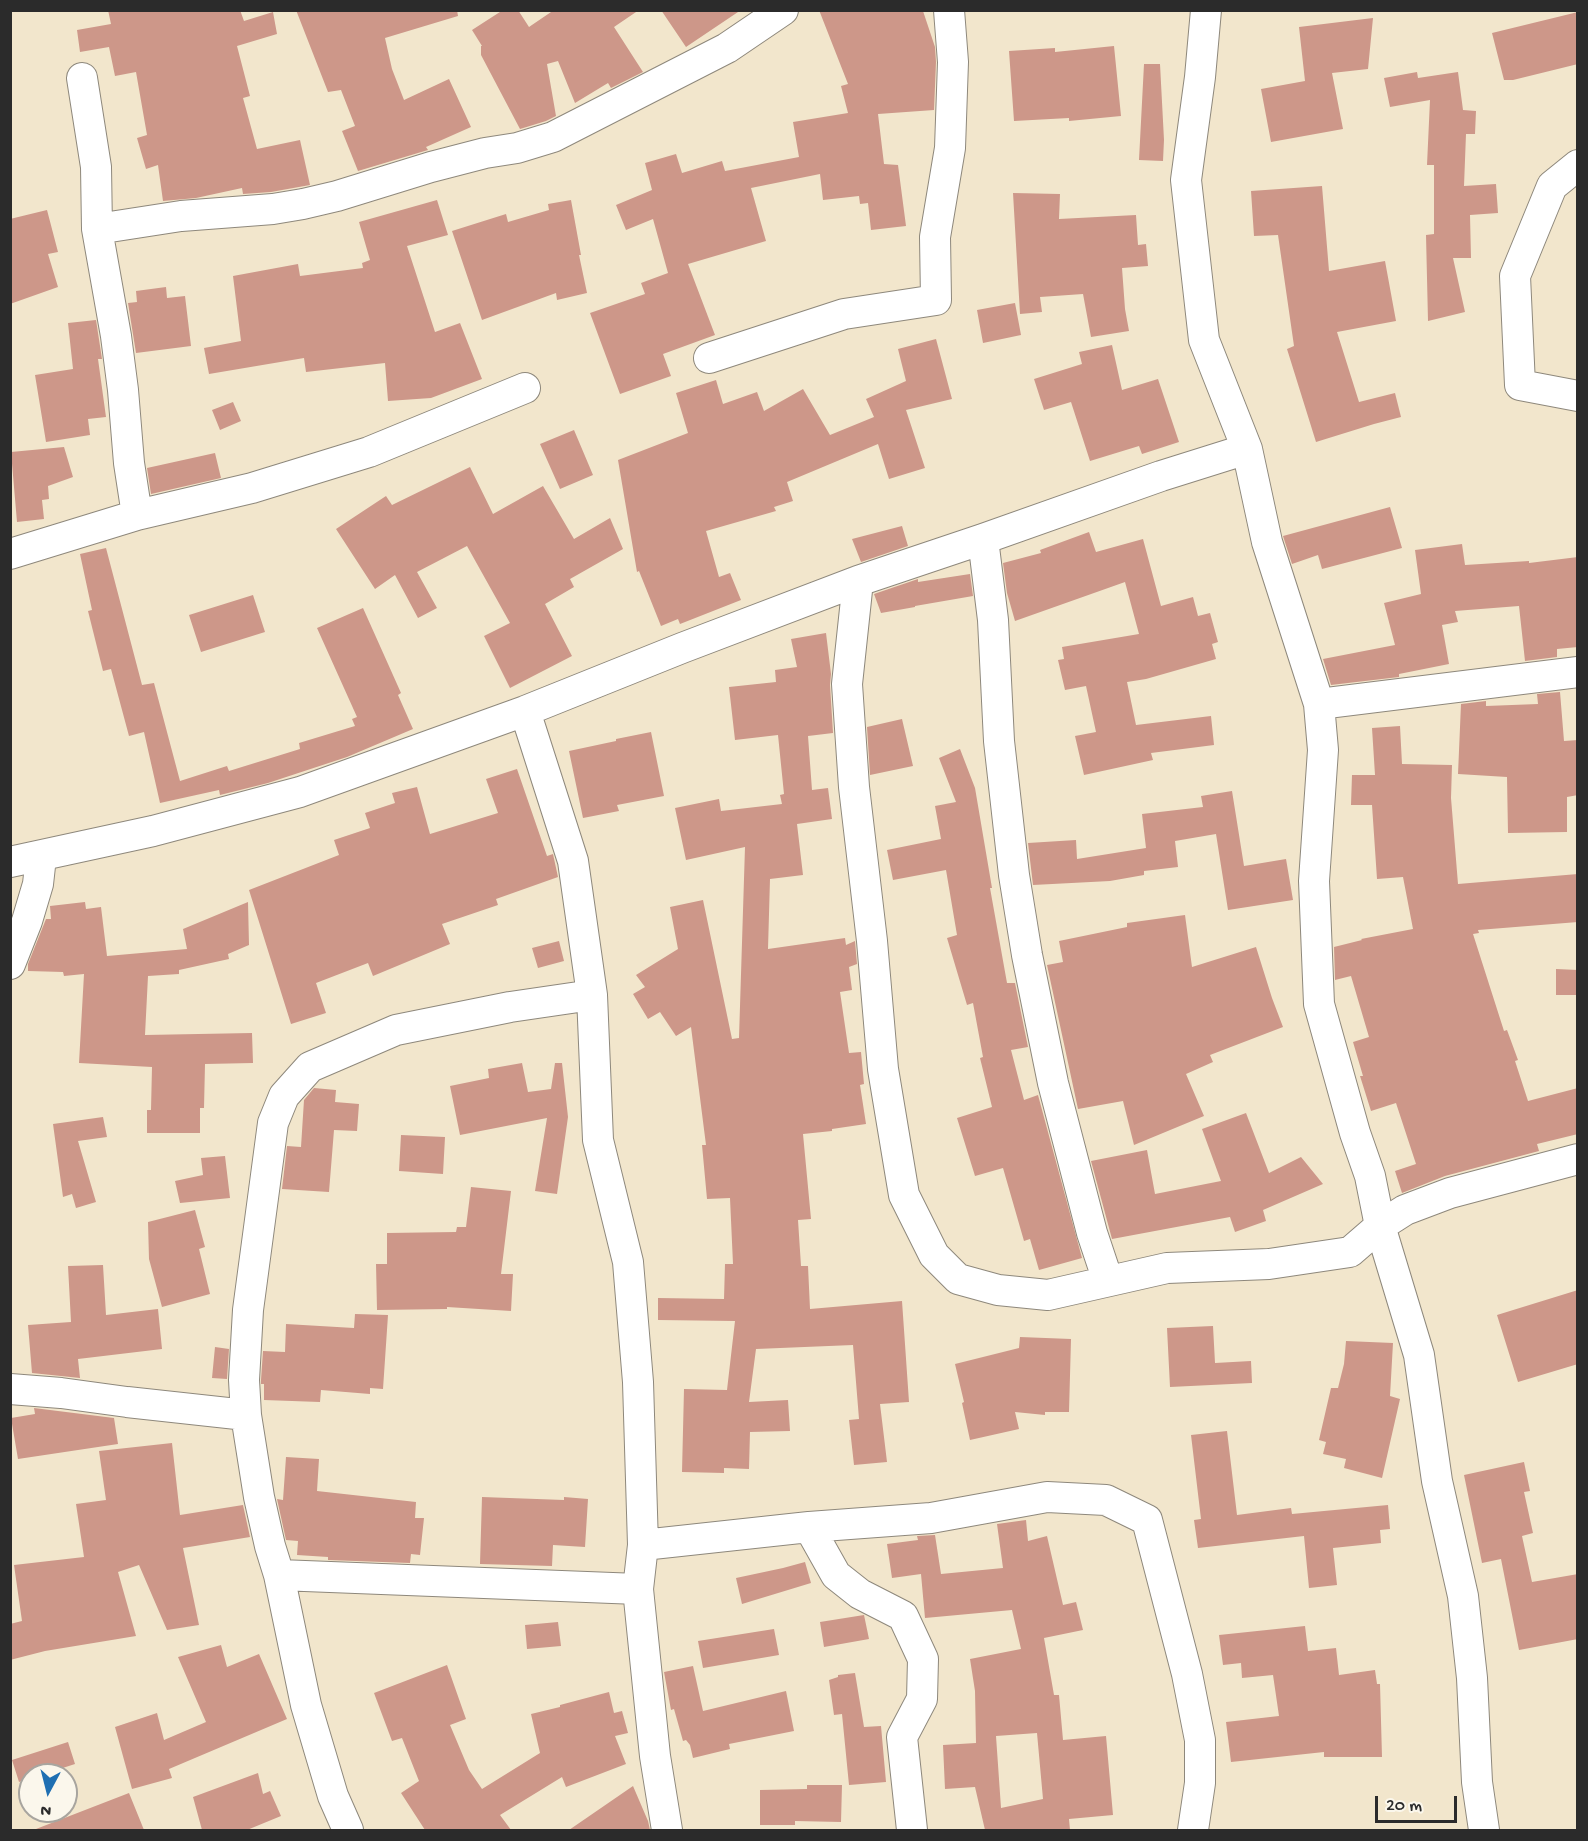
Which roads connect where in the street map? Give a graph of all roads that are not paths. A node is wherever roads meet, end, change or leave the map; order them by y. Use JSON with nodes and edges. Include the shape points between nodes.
{"nodes":[{"id":1,"x":783,"y":10,"type":"edge"},
{"id":2,"x":949,"y":10,"type":"edge"},
{"id":3,"x":1206,"y":10,"type":"edge"},
{"id":4,"x":82,"y":78,"type":"dead end"},
{"id":5,"x":1578,"y":165,"type":"edge"},
{"id":6,"x":97,"y":229,"type":"junction"},
{"id":7,"x":709,"y":358,"type":"dead end"},
{"id":8,"x":525,"y":388,"type":"dead end"},
{"id":9,"x":1578,"y":396,"type":"edge"},
{"id":10,"x":1247,"y":449,"type":"junction"},
{"id":11,"x":137,"y":515,"type":"junction"},
{"id":12,"x":983,"y":539,"type":"junction"},
{"id":13,"x":10,"y":554,"type":"edge"},
{"id":14,"x":858,"y":581,"type":"junction"},
{"id":15,"x":1578,"y":672,"type":"edge"},
{"id":16,"x":1319,"y":704,"type":"junction"},
{"id":17,"x":525,"y":711,"type":"junction"},
{"id":18,"x":41,"y":857,"type":"junction"},
{"id":19,"x":10,"y":862,"type":"edge"},
{"id":20,"x":10,"y":964,"type":"edge"},
{"id":21,"x":592,"y":995,"type":"junction"},
{"id":22,"x":1578,"y":1159,"type":"edge"},
{"id":23,"x":1380,"y":1226,"type":"junction"},
{"id":24,"x":1108,"y":1281,"type":"junction"},
{"id":25,"x":10,"y":1389,"type":"edge"},
{"id":26,"x":246,"y":1415,"type":"junction"},
{"id":27,"x":809,"y":1527,"type":"junction"},
{"id":28,"x":643,"y":1545,"type":"junction"},
{"id":29,"x":279,"y":1575,"type":"junction"},
{"id":30,"x":638,"y":1589,"type":"junction"},
{"id":31,"x":348,"y":1830,"type":"edge"},
{"id":32,"x":668,"y":1830,"type":"edge"},
{"id":33,"x":912,"y":1830,"type":"edge"},
{"id":34,"x":1193,"y":1830,"type":"edge"},
{"id":35,"x":1484,"y":1830,"type":"edge"}],
"edges":[{"from":1,"to":6,"type":"street","via":[[727,48],[553,137],[303,204]]},
{"from":2,"to":7,"type":"street","via":[[950,148],[935,237],[936,300],[844,314]]},
{"from":3,"to":10,"type":"street","via":[[1186,180],[1204,339]]},
{"from":4,"to":6,"type":"street","via":[[96,167]]},
{"from":5,"to":9,"type":"street","via":[[1552,186],[1515,276],[1520,385]]},
{"from":6,"to":11,"type":"street","via":[[116,336]]},
{"from":8,"to":11,"type":"street","via":[[369,452],[252,488]]},
{"from":10,"to":12,"type":"street"},
{"from":10,"to":16,"type":"street","via":[[1267,542]]},
{"from":11,"to":13,"type":"street"},
{"from":12,"to":14,"type":"street"},
{"from":12,"to":24,"type":"street","via":[[993,620],[999,741],[1027,955],[1053,1083]]},
{"from":14,"to":17,"type":"street"},
{"from":14,"to":24,"type":"street","via":[[847,684],[883,1069],[904,1195],[934,1255],[958,1279],[998,1290],[1048,1295]]},
{"from":15,"to":16,"type":"street"},
{"from":16,"to":23,"type":"street","via":[[1323,750],[1314,881],[1319,1004],[1370,1176]]},
{"from":17,"to":18,"type":"street","via":[[300,792]]},
{"from":17,"to":21,"type":"street","via":[[573,861]]},
{"from":18,"to":19,"type":"street"},
{"from":18,"to":20,"type":"street","via":[[38,884]]},
{"from":21,"to":26,"type":"street","via":[[396,1030],[310,1067],[284,1096],[273,1123],[248,1310]]},
{"from":21,"to":28,"type":"street","via":[[598,1140],[628,1262],[638,1382]]},
{"from":22,"to":23,"type":"street","via":[[1450,1192],[1405,1209]]},
{"from":23,"to":24,"type":"street","via":[[1350,1252],[1269,1264],[1167,1268]]},
{"from":23,"to":35,"type":"street","via":[[1419,1355],[1437,1481],[1463,1596]]},
{"from":25,"to":26,"type":"street"},
{"from":26,"to":29,"type":"street","via":[[259,1497]]},
{"from":27,"to":28,"type":"street"},
{"from":27,"to":33,"type":"street","via":[[836,1575],[860,1594],[903,1616],[923,1659],[922,1699],[902,1737]]},
{"from":27,"to":34,"type":"street","via":[[931,1518],[1047,1497],[1106,1500],[1148,1520],[1200,1740],[1200,1783]]},
{"from":28,"to":30,"type":"street"},
{"from":29,"to":30,"type":"street"},
{"from":29,"to":31,"type":"street","via":[[306,1705],[333,1796]]},
{"from":30,"to":32,"type":"street","via":[[655,1756]]}]}
